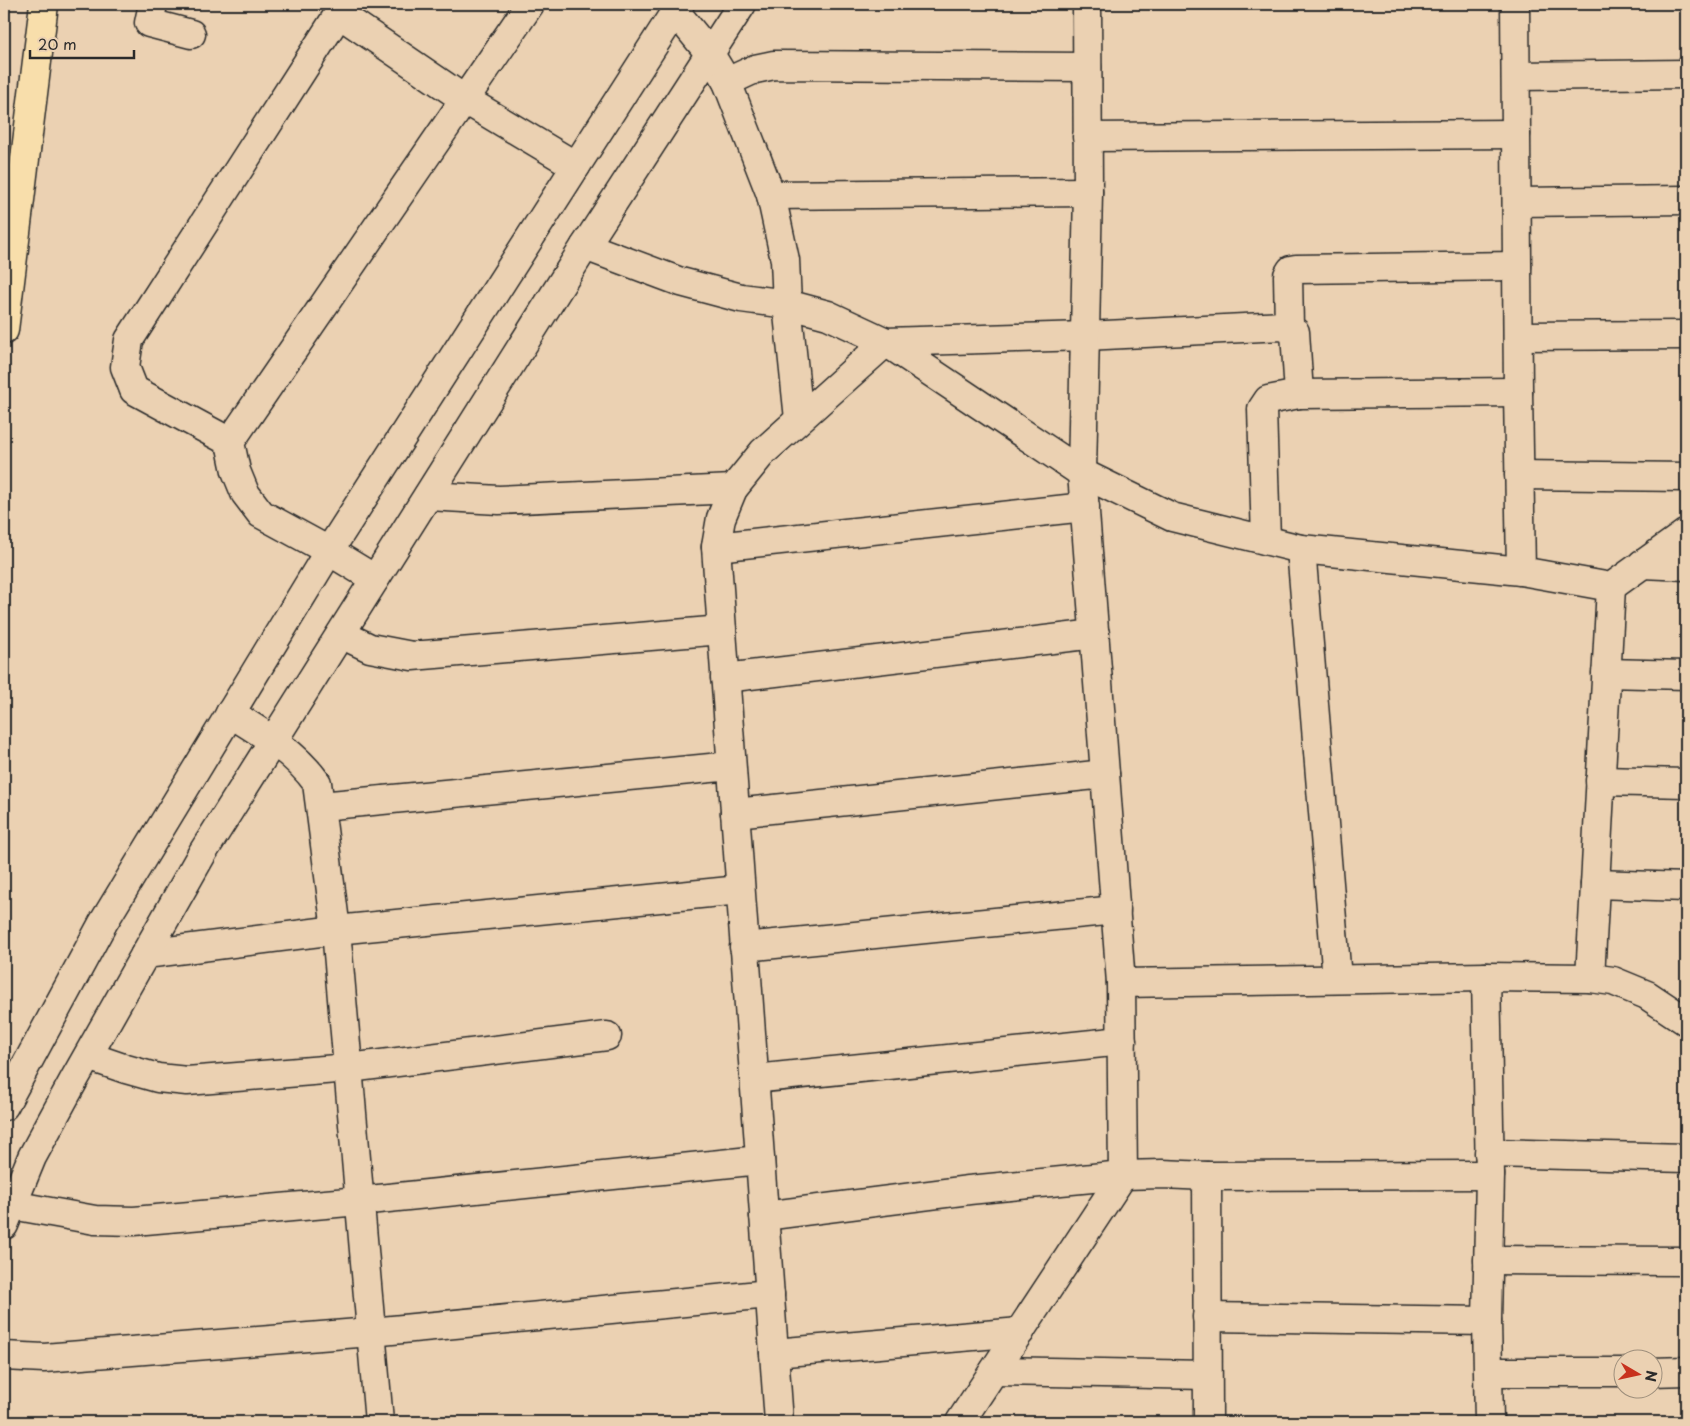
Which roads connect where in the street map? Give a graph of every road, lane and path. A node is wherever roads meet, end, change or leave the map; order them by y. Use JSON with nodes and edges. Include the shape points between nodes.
{"nodes":[{"id":1,"x":44,"y":4,"type":"edge"},
{"id":2,"x":153,"y":4,"type":"edge"},
{"id":3,"x":530,"y":4,"type":"edge"},
{"id":4,"x":742,"y":4,"type":"edge"},
{"id":5,"x":1086,"y":4,"type":"edge"},
{"id":6,"x":1515,"y":4,"type":"edge"},
{"id":7,"x":678,"y":7,"type":"edge"},
{"id":8,"x":341,"y":8,"type":"edge"},
{"id":9,"x":191,"y":34,"type":"dead end"},
{"id":10,"x":710,"y":54,"type":"junction"},
{"id":11,"x":1087,"y":67,"type":"junction"},
{"id":12,"x":1686,"y":74,"type":"edge"},
{"id":13,"x":1516,"y":76,"type":"junction"},
{"id":14,"x":726,"y":82,"type":"junction"},
{"id":15,"x":464,"y":98,"type":"junction"},
{"id":16,"x":1516,"y":134,"type":"junction"},
{"id":17,"x":1087,"y":137,"type":"junction"},
{"id":18,"x":576,"y":166,"type":"junction"},
{"id":19,"x":1088,"y":192,"type":"junction"},
{"id":20,"x":771,"y":195,"type":"junction"},
{"id":21,"x":1686,"y":200,"type":"edge"},
{"id":22,"x":1517,"y":202,"type":"junction"},
{"id":23,"x":585,"y":246,"type":"junction"},
{"id":24,"x":1517,"y":266,"type":"junction"},
{"id":25,"x":787,"y":304,"type":"junction"},
{"id":26,"x":1289,"y":328,"type":"junction"},
{"id":27,"x":4,"y":330,"type":"edge"},
{"id":28,"x":1686,"y":334,"type":"edge"},
{"id":29,"x":1086,"y":336,"type":"junction"},
{"id":30,"x":1518,"y":336,"type":"junction"},
{"id":31,"x":886,"y":342,"type":"junction"},
{"id":32,"x":1518,"y":392,"type":"junction"},
{"id":33,"x":1299,"y":394,"type":"junction"},
{"id":34,"x":800,"y":419,"type":"junction"},
{"id":35,"x":230,"y":442,"type":"junction"},
{"id":36,"x":1082,"y":473,"type":"junction"},
{"id":37,"x":1519,"y":475,"type":"junction"},
{"id":38,"x":1686,"y":477,"type":"edge"},
{"id":39,"x":733,"y":489,"type":"junction"},
{"id":40,"x":428,"y":496,"type":"junction"},
{"id":41,"x":1085,"y":507,"type":"junction"},
{"id":42,"x":1686,"y":532,"type":"edge"},
{"id":43,"x":1266,"y":540,"type":"junction"},
{"id":44,"x":716,"y":546,"type":"junction"},
{"id":45,"x":1301,"y":550,"type":"junction"},
{"id":46,"x":329,"y":551,"type":"junction"},
{"id":47,"x":1642,"y":564,"type":"junction"},
{"id":48,"x":1686,"y":566,"type":"edge"},
{"id":49,"x":1521,"y":571,"type":"junction"},
{"id":50,"x":375,"y":579,"type":"junction"},
{"id":51,"x":1611,"y":586,"type":"junction"},
{"id":52,"x":722,"y":630,"type":"junction"},
{"id":53,"x":341,"y":634,"type":"junction"},
{"id":54,"x":1095,"y":634,"type":"junction"},
{"id":55,"x":1606,"y":673,"type":"junction"},
{"id":56,"x":1686,"y":675,"type":"edge"},
{"id":57,"x":724,"y":678,"type":"junction"},
{"id":58,"x":230,"y":714,"type":"junction"},
{"id":59,"x":274,"y":740,"type":"junction"},
{"id":60,"x":731,"y":766,"type":"junction"},
{"id":61,"x":1105,"y":774,"type":"junction"},
{"id":62,"x":1600,"y":781,"type":"junction"},
{"id":63,"x":1686,"y":783,"type":"edge"},
{"id":64,"x":321,"y":806,"type":"junction"},
{"id":65,"x":735,"y":813,"type":"junction"},
{"id":66,"x":1595,"y":884,"type":"junction"},
{"id":67,"x":1686,"y":887,"type":"edge"},
{"id":68,"x":740,"y":890,"type":"junction"},
{"id":69,"x":1116,"y":910,"type":"junction"},
{"id":70,"x":336,"y":930,"type":"junction"},
{"id":71,"x":744,"y":947,"type":"junction"},
{"id":72,"x":145,"y":954,"type":"junction"},
{"id":73,"x":1486,"y":977,"type":"junction"},
{"id":74,"x":1590,"y":978,"type":"junction"},
{"id":75,"x":1338,"y":979,"type":"junction"},
{"id":76,"x":1121,"y":983,"type":"junction"},
{"id":77,"x":1647,"y":995,"type":"junction"},
{"id":78,"x":1686,"y":995,"type":"edge"},
{"id":79,"x":1686,"y":1021,"type":"edge"},
{"id":80,"x":607,"y":1036,"type":"dead end"},
{"id":81,"x":1122,"y":1041,"type":"junction"},
{"id":82,"x":88,"y":1056,"type":"junction"},
{"id":83,"x":349,"y":1068,"type":"junction"},
{"id":84,"x":754,"y":1079,"type":"junction"},
{"id":85,"x":4,"y":1106,"type":"edge"},
{"id":86,"x":1686,"y":1158,"type":"edge"},
{"id":87,"x":760,"y":1160,"type":"junction"},
{"id":88,"x":1490,"y":1164,"type":"junction"},
{"id":89,"x":1124,"y":1175,"type":"junction"},
{"id":90,"x":1207,"y":1176,"type":"junction"},
{"id":91,"x":359,"y":1201,"type":"junction"},
{"id":92,"x":8,"y":1215,"type":"edge"},
{"id":93,"x":764,"y":1216,"type":"junction"},
{"id":94,"x":1488,"y":1260,"type":"junction"},
{"id":95,"x":1686,"y":1261,"type":"edge"},
{"id":96,"x":770,"y":1294,"type":"junction"},
{"id":97,"x":1207,"y":1317,"type":"junction"},
{"id":98,"x":1487,"y":1321,"type":"junction"},
{"id":99,"x":371,"y":1332,"type":"junction"},
{"id":100,"x":1020,"y":1332,"type":"junction"},
{"id":101,"x":774,"y":1353,"type":"junction"},
{"id":102,"x":4,"y":1356,"type":"edge"},
{"id":103,"x":994,"y":1372,"type":"junction"},
{"id":104,"x":1489,"y":1372,"type":"junction"},
{"id":105,"x":1612,"y":1372,"type":"edge"},
{"id":106,"x":1662,"y":1372,"type":"edge"},
{"id":107,"x":1686,"y":1372,"type":"edge"},
{"id":108,"x":1207,"y":1375,"type":"junction"},
{"id":109,"x":379,"y":1422,"type":"edge"},
{"id":110,"x":779,"y":1422,"type":"edge"},
{"id":111,"x":960,"y":1422,"type":"edge"},
{"id":112,"x":1208,"y":1422,"type":"edge"},
{"id":113,"x":1489,"y":1422,"type":"edge"}],
"edges":[{"from":1,"to":27,"type":"main road"},
{"from":2,"to":9,"type":"street","via":[[149,23]]},
{"from":3,"to":15,"type":"street"},
{"from":4,"to":10,"type":"street"},
{"from":5,"to":11,"type":"street"},
{"from":6,"to":13,"type":"street"},
{"from":7,"to":10,"type":"street"},
{"from":7,"to":18,"type":"street"},
{"from":8,"to":15,"type":"street"},
{"from":8,"to":35,"type":"street","via":[[128,340],[126,366],[134,390]]},
{"from":10,"to":14,"type":"street"},
{"from":10,"to":23,"type":"street"},
{"from":11,"to":14,"type":"street","via":[[774,65],[755,69]]},
{"from":11,"to":17,"type":"street"},
{"from":12,"to":13,"type":"street"},
{"from":13,"to":16,"type":"street"},
{"from":14,"to":20,"type":"street"},
{"from":15,"to":18,"type":"street"},
{"from":15,"to":35,"type":"street"},
{"from":16,"to":17,"type":"street"},
{"from":16,"to":22,"type":"street"},
{"from":17,"to":19,"type":"street"},
{"from":18,"to":46,"type":"street"},
{"from":19,"to":20,"type":"street"},
{"from":19,"to":29,"type":"street"},
{"from":20,"to":25,"type":"street","via":[[786,260]]},
{"from":21,"to":22,"type":"street"},
{"from":22,"to":24,"type":"street"},
{"from":23,"to":25,"type":"street","via":[[681,282],[741,298]]},
{"from":23,"to":40,"type":"street"},
{"from":24,"to":26,"type":"street","via":[[1291,270],[1288,275]]},
{"from":24,"to":30,"type":"street"},
{"from":25,"to":31,"type":"street","via":[[828,315]]},
{"from":25,"to":34,"type":"street"},
{"from":26,"to":29,"type":"street"},
{"from":26,"to":33,"type":"street","via":[[1295,332]]},
{"from":28,"to":30,"type":"street"},
{"from":29,"to":31,"type":"street"},
{"from":29,"to":36,"type":"street"},
{"from":30,"to":32,"type":"street"},
{"from":31,"to":34,"type":"street"},
{"from":31,"to":36,"type":"street"},
{"from":32,"to":33,"type":"street"},
{"from":32,"to":37,"type":"street"},
{"from":33,"to":43,"type":"street","via":[[1268,400],[1262,409]]},
{"from":34,"to":39,"type":"street","via":[[763,452]]},
{"from":35,"to":46,"type":"street","via":[[245,493],[261,514]]},
{"from":36,"to":41,"type":"street"},
{"from":36,"to":43,"type":"street","via":[[1172,517]]},
{"from":37,"to":38,"type":"street"},
{"from":37,"to":49,"type":"street"},
{"from":39,"to":40,"type":"street","via":[[499,500]]},
{"from":39,"to":44,"type":"street","via":[[720,518]]},
{"from":40,"to":50,"type":"street"},
{"from":41,"to":44,"type":"street"},
{"from":41,"to":54,"type":"street"},
{"from":42,"to":47,"type":"street"},
{"from":43,"to":45,"type":"street"},
{"from":44,"to":52,"type":"street"},
{"from":45,"to":49,"type":"street"},
{"from":45,"to":75,"type":"street"},
{"from":46,"to":50,"type":"street"},
{"from":46,"to":58,"type":"street"},
{"from":47,"to":48,"type":"street"},
{"from":47,"to":51,"type":"street"},
{"from":49,"to":51,"type":"street"},
{"from":50,"to":53,"type":"street"},
{"from":51,"to":55,"type":"street"},
{"from":52,"to":53,"type":"street","via":[[412,656],[370,648]]},
{"from":52,"to":57,"type":"street"},
{"from":53,"to":59,"type":"street"},
{"from":54,"to":57,"type":"street"},
{"from":54,"to":61,"type":"street"},
{"from":55,"to":56,"type":"street"},
{"from":55,"to":62,"type":"street"},
{"from":57,"to":60,"type":"street"},
{"from":58,"to":59,"type":"street"},
{"from":58,"to":85,"type":"street","via":[[103,923]]},
{"from":59,"to":64,"type":"street","via":[[308,769],[317,783]]},
{"from":59,"to":72,"type":"street"},
{"from":60,"to":64,"type":"street"},
{"from":60,"to":65,"type":"street"},
{"from":61,"to":65,"type":"street"},
{"from":61,"to":69,"type":"street"},
{"from":62,"to":63,"type":"street"},
{"from":62,"to":66,"type":"street"},
{"from":64,"to":70,"type":"street"},
{"from":65,"to":68,"type":"street"},
{"from":66,"to":67,"type":"street"},
{"from":66,"to":74,"type":"street"},
{"from":68,"to":70,"type":"street"},
{"from":68,"to":71,"type":"street"},
{"from":69,"to":71,"type":"street"},
{"from":69,"to":76,"type":"street"},
{"from":70,"to":72,"type":"street"},
{"from":70,"to":83,"type":"street"},
{"from":71,"to":84,"type":"street"},
{"from":72,"to":82,"type":"street"},
{"from":73,"to":74,"type":"street"},
{"from":73,"to":75,"type":"street"},
{"from":73,"to":88,"type":"street"},
{"from":74,"to":77,"type":"street","via":[[1613,982]]},
{"from":75,"to":76,"type":"street"},
{"from":76,"to":81,"type":"street"},
{"from":77,"to":78,"type":"street"},
{"from":77,"to":79,"type":"street"},
{"from":80,"to":83,"type":"street"},
{"from":81,"to":84,"type":"street"},
{"from":81,"to":89,"type":"street"},
{"from":82,"to":83,"type":"street","via":[[158,1078],[187,1080]]},
{"from":82,"to":92,"type":"street","via":[[32,1157]]},
{"from":83,"to":91,"type":"street"},
{"from":84,"to":87,"type":"street"},
{"from":86,"to":88,"type":"street"},
{"from":87,"to":91,"type":"street"},
{"from":87,"to":93,"type":"street"},
{"from":88,"to":90,"type":"street"},
{"from":88,"to":94,"type":"street"},
{"from":89,"to":90,"type":"street"},
{"from":89,"to":93,"type":"street","via":[[968,1190]]},
{"from":89,"to":100,"type":"street"},
{"from":90,"to":97,"type":"street"},
{"from":91,"to":92,"type":"street","via":[[134,1221]]},
{"from":91,"to":99,"type":"street"},
{"from":93,"to":96,"type":"street"},
{"from":94,"to":95,"type":"street"},
{"from":94,"to":98,"type":"street"},
{"from":96,"to":99,"type":"street"},
{"from":96,"to":101,"type":"street"},
{"from":97,"to":98,"type":"street"},
{"from":97,"to":108,"type":"street"},
{"from":98,"to":104,"type":"street"},
{"from":99,"to":102,"type":"street","via":[[44,1358]]},
{"from":99,"to":109,"type":"street"},
{"from":100,"to":101,"type":"street"},
{"from":100,"to":103,"type":"street"},
{"from":101,"to":110,"type":"street"},
{"from":103,"to":108,"type":"street"},
{"from":103,"to":111,"type":"street"},
{"from":104,"to":105,"type":"street"},
{"from":104,"to":113,"type":"street"},
{"from":106,"to":107,"type":"street"},
{"from":108,"to":112,"type":"street"}]}
